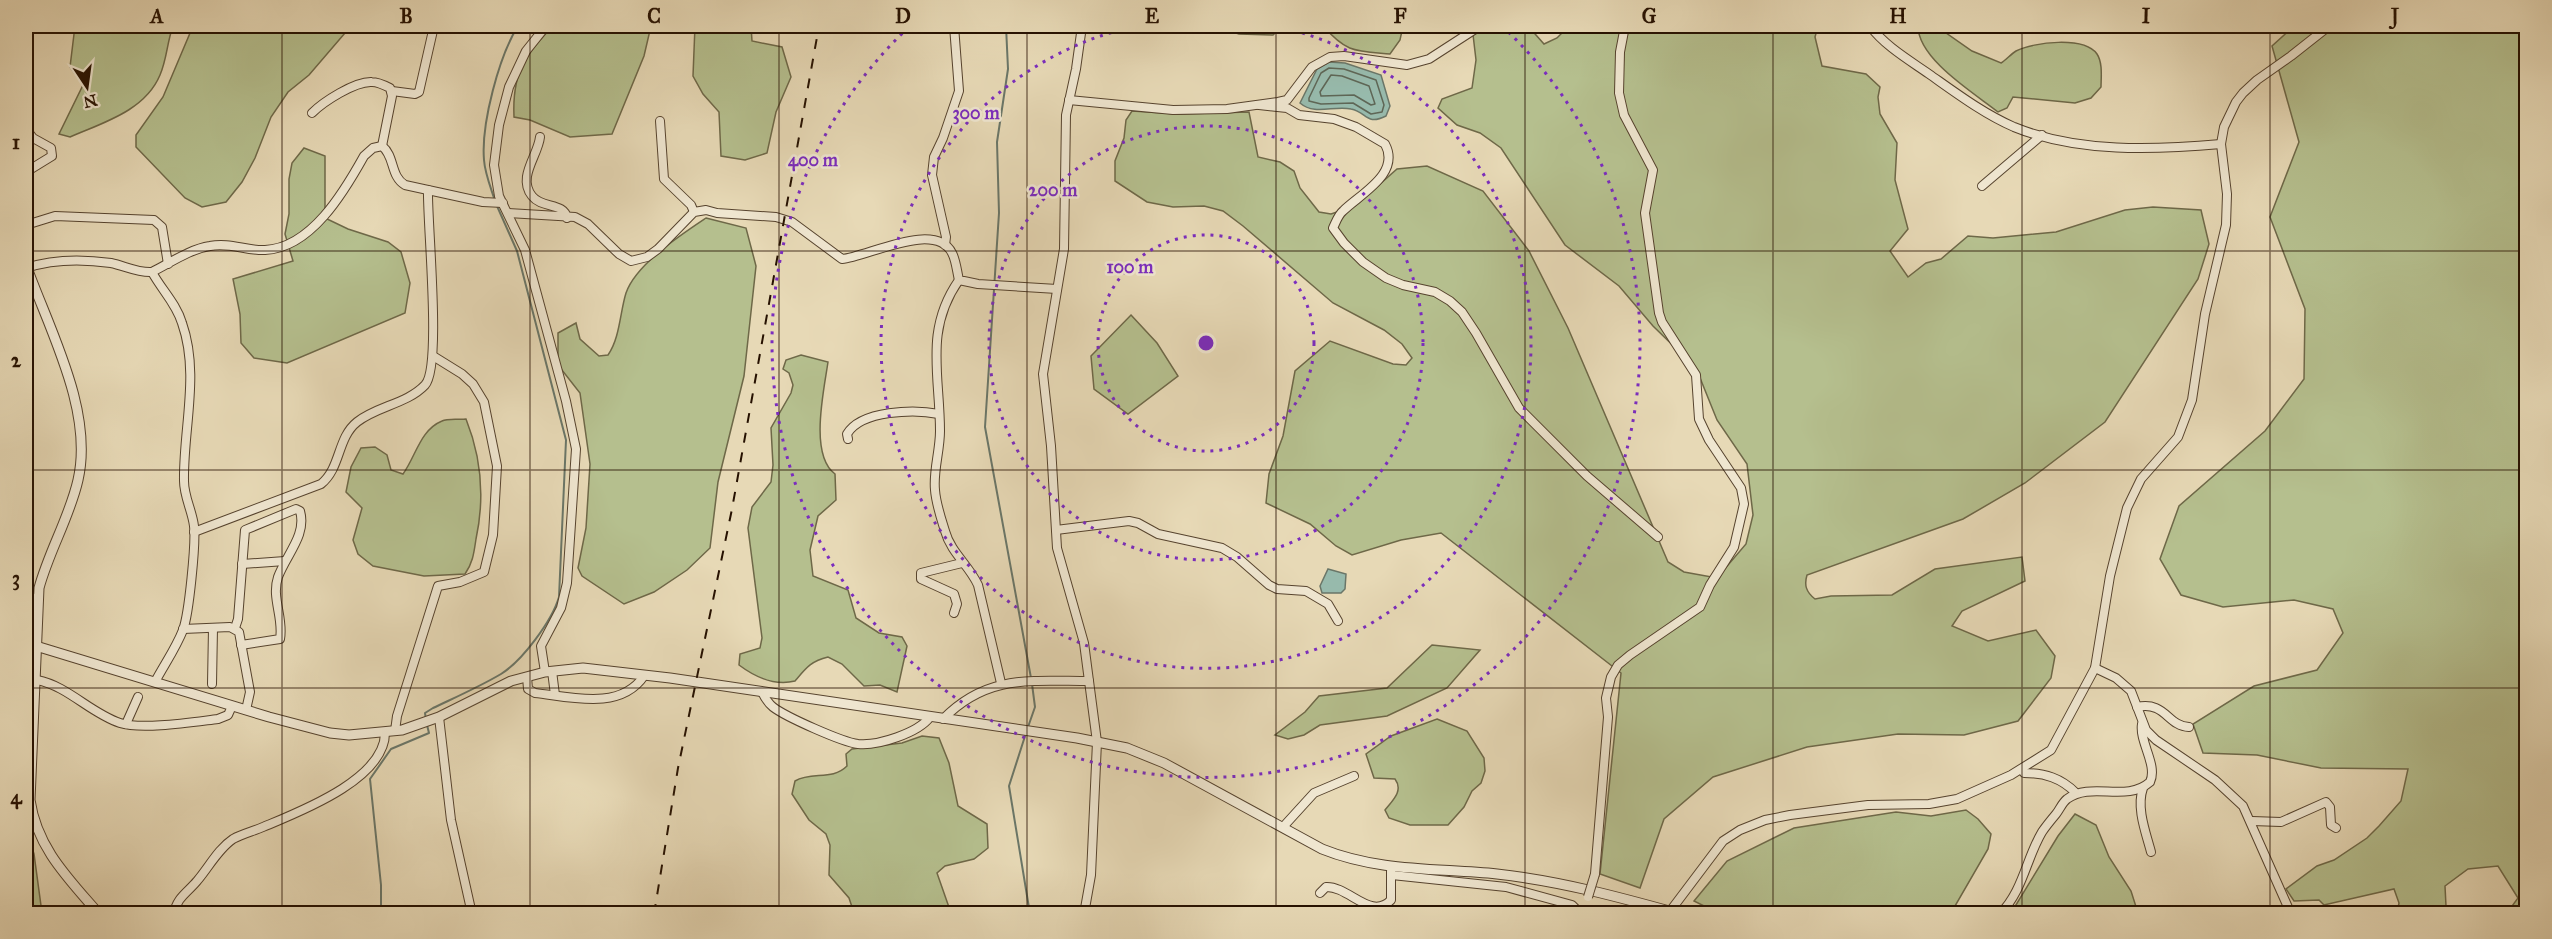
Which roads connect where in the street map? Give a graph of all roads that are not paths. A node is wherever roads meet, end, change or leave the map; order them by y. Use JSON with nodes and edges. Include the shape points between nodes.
{"nodes":[{"id":1,"x":434,"y":26,"type":"edge"},
{"id":2,"x":546,"y":26,"type":"edge"},
{"id":3,"x":954,"y":26,"type":"edge"},
{"id":4,"x":1082,"y":26,"type":"edge"},
{"id":5,"x":1480,"y":26,"type":"edge"},
{"id":6,"x":1625,"y":26,"type":"edge"},
{"id":7,"x":1870,"y":26,"type":"edge"},
{"id":8,"x":2329,"y":26,"type":"edge"},
{"id":9,"x":392,"y":91,"type":"junction"},
{"id":10,"x":1069,"y":100,"type":"junction"},
{"id":11,"x":1259,"y":105,"type":"junction"},
{"id":12,"x":312,"y":113,"type":"dead end"},
{"id":13,"x":660,"y":121,"type":"dead end"},
{"id":14,"x":26,"y":129,"type":"edge"},
{"id":15,"x":2042,"y":135,"type":"junction"},
{"id":16,"x":540,"y":137,"type":"dead end"},
{"id":17,"x":2221,"y":144,"type":"junction"},
{"id":18,"x":382,"y":146,"type":"junction"},
{"id":19,"x":26,"y":172,"type":"edge"},
{"id":20,"x":1982,"y":186,"type":"dead end"},
{"id":21,"x":428,"y":190,"type":"junction"},
{"id":22,"x":503,"y":203,"type":"junction"},
{"id":23,"x":694,"y":212,"type":"junction"},
{"id":24,"x":508,"y":213,"type":"junction"},
{"id":25,"x":567,"y":218,"type":"junction"},
{"id":26,"x":26,"y":225,"type":"edge"},
{"id":27,"x":945,"y":245,"type":"junction"},
{"id":28,"x":168,"y":264,"type":"junction"},
{"id":29,"x":26,"y":267,"type":"edge"},
{"id":30,"x":152,"y":272,"type":"junction"},
{"id":31,"x":958,"y":280,"type":"junction"},
{"id":32,"x":1057,"y":290,"type":"junction"},
{"id":33,"x":433,"y":356,"type":"junction"},
{"id":34,"x":939,"y":414,"type":"junction"},
{"id":35,"x":848,"y":439,"type":"dead end"},
{"id":36,"x":1056,"y":530,"type":"junction"},
{"id":37,"x":194,"y":532,"type":"junction"},
{"id":38,"x":1658,"y":537,"type":"dead end"},
{"id":39,"x":285,"y":561,"type":"junction"},
{"id":40,"x":962,"y":563,"type":"junction"},
{"id":41,"x":242,"y":564,"type":"junction"},
{"id":42,"x":26,"y":593,"type":"edge"},
{"id":43,"x":38,"y":601,"type":"junction"},
{"id":44,"x":954,"y":613,"type":"dead end"},
{"id":45,"x":1338,"y":621,"type":"dead end"},
{"id":46,"x":213,"y":628,"type":"junction"},
{"id":47,"x":235,"y":628,"type":"junction"},
{"id":48,"x":183,"y":629,"type":"junction"},
{"id":49,"x":31,"y":644,"type":"edge"},
{"id":50,"x":241,"y":645,"type":"junction"},
{"id":51,"x":2096,"y":668,"type":"junction"},
{"id":52,"x":548,"y":672,"type":"junction"},
{"id":53,"x":644,"y":676,"type":"junction"},
{"id":54,"x":527,"y":677,"type":"junction"},
{"id":55,"x":37,"y":680,"type":"junction"},
{"id":56,"x":1089,"y":681,"type":"junction"},
{"id":57,"x":155,"y":682,"type":"junction"},
{"id":58,"x":1001,"y":683,"type":"junction"},
{"id":59,"x":212,"y":684,"type":"dead end"},
{"id":60,"x":762,"y":692,"type":"junction"},
{"id":61,"x":555,"y":694,"type":"junction"},
{"id":62,"x":138,"y":698,"type":"dead end"},
{"id":63,"x":232,"y":706,"type":"junction"},
{"id":64,"x":2137,"y":707,"type":"junction"},
{"id":65,"x":246,"y":710,"type":"junction"},
{"id":66,"x":439,"y":717,"type":"junction"},
{"id":67,"x":930,"y":717,"type":"junction"},
{"id":68,"x":943,"y":719,"type":"junction"},
{"id":69,"x":2142,"y":722,"type":"junction"},
{"id":70,"x":126,"y":724,"type":"junction"},
{"id":71,"x":2189,"y":727,"type":"dead end"},
{"id":72,"x":390,"y":732,"type":"junction"},
{"id":73,"x":1097,"y":742,"type":"junction"},
{"id":74,"x":2022,"y":769,"type":"junction"},
{"id":75,"x":1354,"y":776,"type":"dead end"},
{"id":76,"x":2143,"y":788,"type":"junction"},
{"id":77,"x":2076,"y":793,"type":"junction"},
{"id":78,"x":2252,"y":821,"type":"junction"},
{"id":79,"x":1282,"y":827,"type":"junction"},
{"id":80,"x":2336,"y":828,"type":"dead end"},
{"id":81,"x":2151,"y":852,"type":"dead end"},
{"id":82,"x":1391,"y":871,"type":"junction"},
{"id":83,"x":1320,"y":893,"type":"dead end"},
{"id":84,"x":1582,"y":913,"type":"edge"},
{"id":85,"x":1673,"y":913,"type":"edge"},
{"id":86,"x":99,"y":914,"type":"edge"},
{"id":87,"x":174,"y":914,"type":"edge"},
{"id":88,"x":472,"y":914,"type":"edge"},
{"id":89,"x":1084,"y":914,"type":"edge"},
{"id":90,"x":2000,"y":914,"type":"edge"},
{"id":91,"x":2291,"y":914,"type":"edge"}],
"edges":[{"from":1,"to":9,"type":"street","via":[[419,92]]},
{"from":2,"to":22,"type":"street","via":[[518,66],[501,112],[494,165]]},
{"from":3,"to":27,"type":"street","via":[[958,91],[934,157],[932,175]]},
{"from":4,"to":10,"type":"street"},
{"from":5,"to":11,"type":"street","via":[[1428,59],[1407,65],[1330,57],[1312,67],[1287,99]]},
{"from":6,"to":84,"type":"street","bridge":true,"via":[[1619,93],[1624,115],[1653,170],[1645,213],[1659,313],[1696,375],[1699,419],[1741,488],[1744,504],[1734,547],[1700,607],[1637,650],[1618,665],[1611,677],[1606,698],[1608,717],[1595,874]]},
{"from":7,"to":15,"type":"street","via":[[1885,42],[1965,99],[2001,120]]},
{"from":8,"to":17,"type":"street","via":[[2243,93],[2230,113]]},
{"from":9,"to":12,"type":"street","via":[[368,82],[333,97]]},
{"from":9,"to":18,"type":"street"},
{"from":10,"to":11,"type":"street","via":[[1173,110]]},
{"from":10,"to":32,"type":"street","via":[[1063,156],[1064,249]]},
{"from":11,"to":38,"type":"street","via":[[1334,119],[1385,144],[1389,159],[1382,177],[1340,213],[1333,228],[1363,262],[1386,278],[1435,292],[1462,312],[1519,408],[1587,476]]},
{"from":13,"to":23,"type":"street","via":[[664,179]]},
{"from":14,"to":19,"type":"street","via":[[51,148],[52,156]]},
{"from":15,"to":17,"type":"street","via":[[2127,149]]},
{"from":15,"to":20,"type":"street"},
{"from":16,"to":25,"type":"street","via":[[527,174],[528,189],[538,202],[561,208]]},
{"from":17,"to":51,"type":"street","via":[[2226,225],[2205,314],[2192,400],[2178,437],[2141,479],[2127,508],[2114,556]]},
{"from":18,"to":21,"type":"street","via":[[399,181]]},
{"from":18,"to":28,"type":"street","via":[[364,156],[321,221],[284,245],[261,251],[239,245],[210,246]]},
{"from":21,"to":22,"type":"street"},
{"from":21,"to":33,"type":"street"},
{"from":22,"to":24,"type":"street"},
{"from":23,"to":25,"type":"street","via":[[653,253],[631,261],[619,255],[588,224],[575,217]]},
{"from":23,"to":27,"type":"street","via":[[788,219],[842,258],[920,239]]},
{"from":24,"to":25,"type":"street"},
{"from":24,"to":52,"type":"street","via":[[525,250],[576,449],[567,583],[561,608],[541,646]]},
{"from":26,"to":28,"type":"street","via":[[55,216],[154,220],[162,227]]},
{"from":27,"to":31,"type":"street","via":[[952,251]]},
{"from":28,"to":30,"type":"street"},
{"from":29,"to":30,"type":"street","via":[[54,261],[85,261]]},
{"from":29,"to":43,"type":"street","via":[[69,383],[81,443],[79,478],[46,562]]},
{"from":30,"to":37,"type":"street","via":[[182,321],[190,363],[183,483]]},
{"from":31,"to":32,"type":"street"},
{"from":31,"to":34,"type":"street","via":[[941,310],[938,328]]},
{"from":32,"to":36,"type":"street","via":[[1043,374]]},
{"from":33,"to":37,"type":"street","via":[[424,386],[357,422],[344,440],[335,468],[321,484]]},
{"from":33,"to":72,"type":"street","via":[[462,374],[484,402],[497,466],[493,535],[484,572],[438,586]]},
{"from":34,"to":35,"type":"street","via":[[917,410],[874,417],[852,427]]},
{"from":34,"to":40,"type":"street","via":[[935,491],[946,534]]},
{"from":36,"to":45,"type":"street","via":[[1129,520],[1158,534],[1222,548],[1269,585],[1306,591],[1328,604]]},
{"from":36,"to":56,"type":"street","via":[[1057,548],[1084,644]]},
{"from":37,"to":48,"type":"street"},
{"from":39,"to":41,"type":"street"},
{"from":39,"to":41,"type":"street","via":[[302,529],[301,513],[296,510],[245,530]]},
{"from":39,"to":50,"type":"street","via":[[276,584],[280,639]]},
{"from":40,"to":44,"type":"street","via":[[921,573],[921,579],[954,594]]},
{"from":40,"to":58,"type":"street","via":[[978,585]]},
{"from":41,"to":47,"type":"street"},
{"from":42,"to":43,"type":"street"},
{"from":43,"to":49,"type":"street"},
{"from":46,"to":47,"type":"street"},
{"from":46,"to":48,"type":"street"},
{"from":46,"to":59,"type":"street"},
{"from":47,"to":50,"type":"street"},
{"from":48,"to":57,"type":"street"},
{"from":49,"to":55,"type":"street"},
{"from":49,"to":57,"type":"street"},
{"from":50,"to":65,"type":"street","via":[[250,692]]},
{"from":51,"to":64,"type":"street","via":[[2124,684]]},
{"from":51,"to":74,"type":"street","via":[[2051,750]]},
{"from":52,"to":53,"type":"street","via":[[583,668]]},
{"from":52,"to":54,"type":"street"},
{"from":52,"to":61,"type":"street"},
{"from":53,"to":60,"type":"street"},
{"from":53,"to":61,"type":"street","via":[[629,691],[605,699]]},
{"from":54,"to":61,"type":"street","via":[[531,691]]},
{"from":54,"to":66,"type":"street"},
{"from":55,"to":70,"type":"street","via":[[57,686]]},
{"from":55,"to":86,"type":"street","via":[[30,791],[33,818],[49,854]]},
{"from":56,"to":58,"type":"street"},
{"from":56,"to":73,"type":"street"},
{"from":57,"to":63,"type":"street"},
{"from":58,"to":68,"type":"street","via":[[957,704]]},
{"from":60,"to":67,"type":"street"},
{"from":60,"to":67,"type":"street","via":[[773,708],[858,744],[908,733]]},
{"from":62,"to":70,"type":"street"},
{"from":63,"to":65,"type":"street"},
{"from":63,"to":70,"type":"street","via":[[228,715],[218,719]]},
{"from":64,"to":69,"type":"street"},
{"from":64,"to":71,"type":"street","via":[[2157,707],[2180,726]]},
{"from":65,"to":72,"type":"street","via":[[330,733]]},
{"from":66,"to":72,"type":"street"},
{"from":66,"to":88,"type":"street","via":[[451,820]]},
{"from":67,"to":68,"type":"street"},
{"from":68,"to":73,"type":"street"},
{"from":69,"to":76,"type":"street","via":[[2152,778]]},
{"from":69,"to":78,"type":"street","via":[[2156,740],[2236,797]]},
{"from":72,"to":87,"type":"street","via":[[381,751],[356,781],[298,812],[234,839],[222,849],[176,902]]},
{"from":73,"to":79,"type":"street","via":[[1164,763]]},
{"from":73,"to":89,"type":"street","via":[[1091,875]]},
{"from":74,"to":77,"type":"street","via":[[2024,774],[2038,772],[2051,776]]},
{"from":74,"to":85,"type":"street","via":[[1949,801],[1868,805],[1790,815],[1740,830],[1724,841]]},
{"from":75,"to":79,"type":"street","via":[[1314,793]]},
{"from":76,"to":77,"type":"street"},
{"from":76,"to":81,"type":"street","via":[[2142,819]]},
{"from":77,"to":90,"type":"street","via":[[2064,801],[2042,833],[2015,896]]},
{"from":78,"to":80,"type":"street","via":[[2281,822],[2326,802],[2331,825]]},
{"from":78,"to":91,"type":"street"},
{"from":79,"to":82,"type":"street","via":[[1347,859]]},
{"from":82,"to":83,"type":"street","via":[[1391,900],[1379,907],[1368,906],[1334,887],[1326,887]]},
{"from":82,"to":84,"type":"street","via":[[1521,890],[1572,905]]},
{"from":82,"to":85,"type":"street","via":[[1496,874],[1548,881]]}]}
